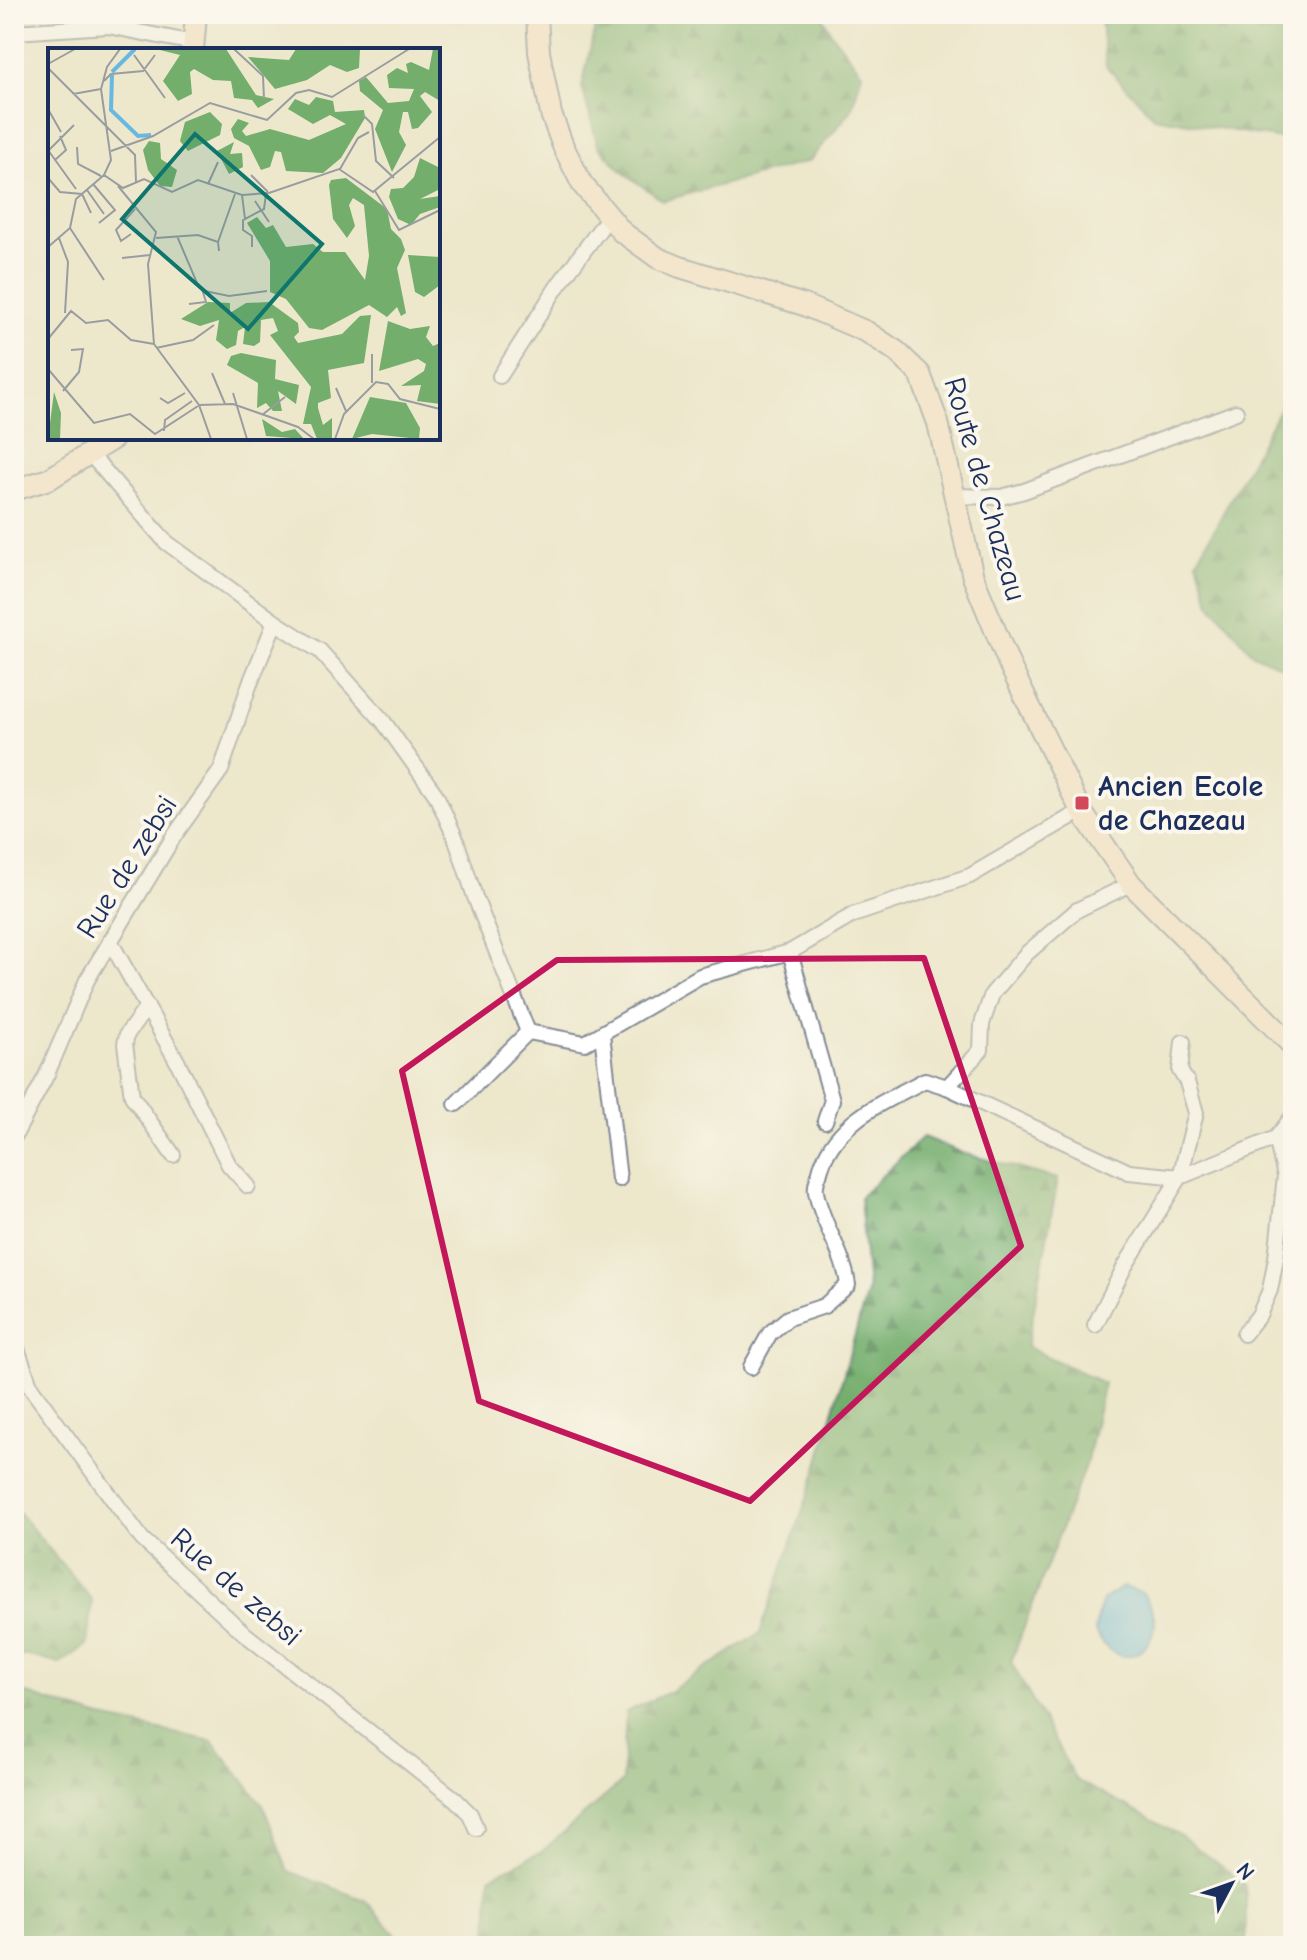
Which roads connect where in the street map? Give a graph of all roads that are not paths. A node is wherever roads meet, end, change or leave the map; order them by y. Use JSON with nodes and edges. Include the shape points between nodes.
{"nodes":[{"id":1,"x":196,"y":14,"type":"edge"},
{"id":2,"x":537,"y":14,"type":"edge"},
{"id":3,"x":14,"y":32,"type":"edge"},
{"id":4,"x":194,"y":46,"type":"edge"},
{"id":5,"x":608,"y":218,"type":"junction"},
{"id":6,"x":500,"y":376,"type":"dead end"},
{"id":7,"x":1236,"y":412,"type":"dead end"},
{"id":8,"x":111,"y":440,"type":"edge"},
{"id":9,"x":91,"y":455,"type":"junction"},
{"id":10,"x":14,"y":490,"type":"edge"},
{"id":11,"x":954,"y":496,"type":"junction"},
{"id":12,"x":275,"y":622,"type":"junction"},
{"id":13,"x":1081,"y":811,"type":"junction"},
{"id":14,"x":1131,"y":884,"type":"junction"},
{"id":15,"x":110,"y":941,"type":"junction"},
{"id":16,"x":790,"y":952,"type":"junction"},
{"id":17,"x":147,"y":1007,"type":"junction"},
{"id":18,"x":528,"y":1032,"type":"junction"},
{"id":19,"x":602,"y":1034,"type":"junction"},
{"id":20,"x":1183,"y":1042,"type":"dead end"},
{"id":21,"x":1293,"y":1046,"type":"edge"},
{"id":22,"x":947,"y":1087,"type":"junction"},
{"id":23,"x":456,"y":1104,"type":"dead end"},
{"id":24,"x":1293,"y":1116,"type":"edge"},
{"id":25,"x":825,"y":1121,"type":"dead end"},
{"id":26,"x":14,"y":1137,"type":"edge"},
{"id":27,"x":1276,"y":1138,"type":"junction"},
{"id":28,"x":173,"y":1155,"type":"dead end"},
{"id":29,"x":1180,"y":1177,"type":"junction"},
{"id":30,"x":619,"y":1179,"type":"dead end"},
{"id":31,"x":248,"y":1186,"type":"dead end"},
{"id":32,"x":1095,"y":1325,"type":"dead end"},
{"id":33,"x":1244,"y":1334,"type":"dead end"},
{"id":34,"x":14,"y":1340,"type":"edge"},
{"id":35,"x":751,"y":1367,"type":"dead end"},
{"id":36,"x":476,"y":1828,"type":"dead end"}],
"edges":[{"from":1,"to":4,"type":"main road"},
{"from":2,"to":5,"type":"main road","name":"Route de Chazeau","via":[[551,114],[582,184]]},
{"from":3,"to":4,"type":"street","via":[[108,26]]},
{"from":5,"to":6,"type":"street"},
{"from":5,"to":11,"type":"main road","name":"Route de Chazeau","via":[[658,258],[804,305],[867,332],[896,351],[920,374],[928,391]]},
{"from":7,"to":11,"type":"street","via":[[1024,491],[1001,497]]},
{"from":8,"to":9,"type":"main road"},
{"from":9,"to":10,"type":"main road","via":[[49,479]]},
{"from":9,"to":12,"type":"street","via":[[166,542]]},
{"from":11,"to":13,"type":"main road","name":"Route de Chazeau","via":[[973,577]]},
{"from":12,"to":15,"type":"street","name":"Rue de zebsi","via":[[221,770]]},
{"from":12,"to":18,"type":"street","via":[[320,651],[383,721],[436,795]]},
{"from":13,"to":14,"type":"main road","name":"Route de Chazeau"},
{"from":13,"to":16,"type":"street","via":[[970,876],[853,915]]},
{"from":14,"to":21,"type":"main road","name":"Route de Chazeau"},
{"from":14,"to":22,"type":"street","via":[[1077,910],[1026,954],[992,994],[982,1024],[981,1050]]},
{"from":15,"to":17,"type":"street"},
{"from":15,"to":26,"type":"street","name":"Rue de zebsi"},
{"from":16,"to":19,"type":"street","via":[[700,976]]},
{"from":16,"to":25,"type":"street","via":[[832,1100]]},
{"from":17,"to":28,"type":"street","via":[[125,1044],[132,1096]]},
{"from":17,"to":31,"type":"street","via":[[229,1165]]},
{"from":18,"to":19,"type":"street","via":[[585,1043]]},
{"from":18,"to":23,"type":"street"},
{"from":19,"to":30,"type":"street"},
{"from":20,"to":29,"type":"street","via":[[1180,1071],[1196,1113]]},
{"from":22,"to":29,"type":"street","via":[[1129,1172]]},
{"from":22,"to":35,"type":"street","via":[[925,1080],[871,1109],[849,1124],[823,1156],[815,1190],[846,1265],[848,1285],[824,1306],[788,1318],[770,1333]]},
{"from":24,"to":27,"type":"street"},
{"from":27,"to":29,"type":"street"},
{"from":27,"to":33,"type":"street","via":[[1285,1176],[1276,1258],[1270,1290]]},
{"from":29,"to":32,"type":"street"},
{"from":34,"to":36,"type":"street","name":"Rue de zebsi","via":[[31,1388],[142,1539],[245,1634],[455,1799]]}]}
